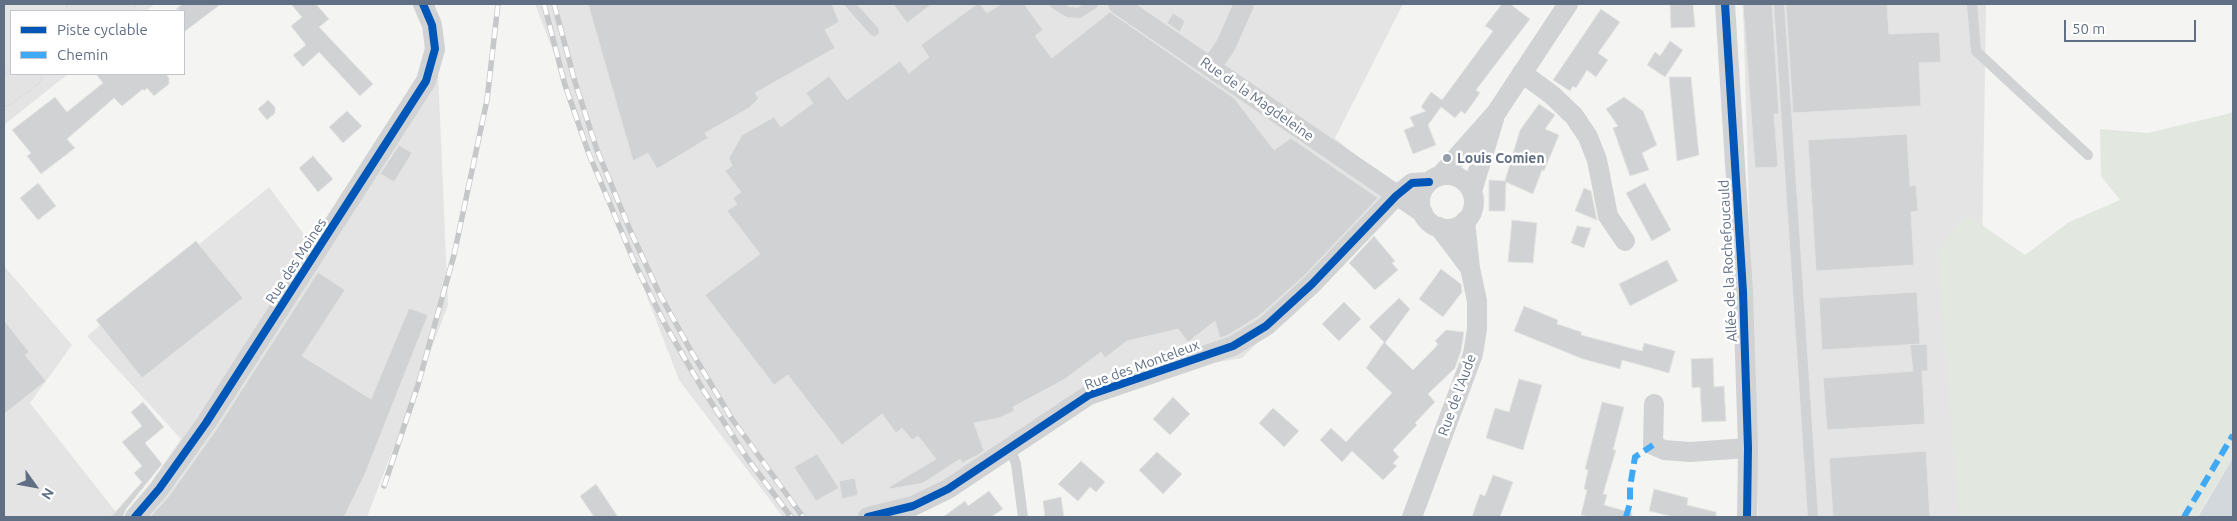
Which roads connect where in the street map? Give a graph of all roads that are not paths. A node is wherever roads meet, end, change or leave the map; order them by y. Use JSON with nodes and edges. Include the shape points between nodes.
{"nodes":[{"id":1,"x":423,"y":4,"type":"edge"},
{"id":2,"x":850,"y":4,"type":"edge"},
{"id":3,"x":1055,"y":4,"type":"edge"},
{"id":4,"x":1093,"y":4,"type":"edge"},
{"id":5,"x":1118,"y":4,"type":"edge"},
{"id":6,"x":1244,"y":4,"type":"edge"},
{"id":7,"x":1568,"y":4,"type":"edge"},
{"id":8,"x":1725,"y":4,"type":"edge"},
{"id":9,"x":1779,"y":4,"type":"edge"},
{"id":10,"x":1972,"y":4,"type":"edge"},
{"id":11,"x":874,"y":31,"type":"dead end"},
{"id":12,"x":1211,"y":67,"type":"junction"},
{"id":13,"x":1522,"y":73,"type":"junction"},
{"id":14,"x":27,"y":75,"type":"edge"},
{"id":15,"x":4,"y":92,"type":"edge"},
{"id":16,"x":1496,"y":113,"type":"junction"},
{"id":17,"x":2088,"y":155,"type":"dead end"},
{"id":18,"x":1435,"y":178,"type":"junction"},
{"id":19,"x":1472,"y":191,"type":"junction"},
{"id":20,"x":1396,"y":196,"type":"junction"},
{"id":21,"x":1423,"y":213,"type":"junction"},
{"id":22,"x":1465,"y":222,"type":"junction"},
{"id":23,"x":1438,"y":227,"type":"junction"},
{"id":24,"x":1625,"y":240,"type":"dead end"},
{"id":25,"x":1470,"y":268,"type":"junction"},
{"id":26,"x":1654,"y":404,"type":"dead end"},
{"id":27,"x":1010,"y":447,"type":"junction"},
{"id":28,"x":1748,"y":448,"type":"junction"},
{"id":29,"x":136,"y":517,"type":"edge"},
{"id":30,"x":868,"y":517,"type":"edge"},
{"id":31,"x":1022,"y":517,"type":"edge"},
{"id":32,"x":1412,"y":517,"type":"edge"},
{"id":33,"x":1747,"y":517,"type":"edge"},
{"id":34,"x":1813,"y":517,"type":"edge"}],
"edges":[{"from":1,"to":29,"type":"street","name":"Rue des Moines","via":[[432,25],[435,50],[426,81],[206,423]]},
{"from":2,"to":11,"type":"lane"},
{"from":3,"to":4,"type":"lane","via":[[1068,12],[1079,13]]},
{"from":5,"to":12,"type":"street","name":"Rue de la Magdeleine"},
{"from":6,"to":12,"type":"street","via":[[1226,45]]},
{"from":7,"to":13,"type":"street"},
{"from":8,"to":28,"type":"street","name":"Allée de la Rochefoucauld","via":[[1744,292]]},
{"from":9,"to":34,"type":"lane"},
{"from":10,"to":17,"type":"lane","via":[[1976,52]]},
{"from":12,"to":20,"type":"street","name":"Rue de la Magdeleine"},
{"from":13,"to":16,"type":"street"},
{"from":13,"to":24,"type":"street","via":[[1552,95],[1588,137],[1597,160],[1608,216]]},
{"from":14,"to":15,"type":"main road"},
{"from":16,"to":18,"type":"street"},
{"from":16,"to":19,"type":"street"},
{"from":18,"to":19,"type":"street","via":[[1453,175],[1465,181]]},
{"from":18,"to":20,"type":"street","name":"Rue des Monteleux","via":[[1412,183]]},
{"from":18,"to":21,"type":"street","via":[[1423,191],[1420,202]]},
{"from":19,"to":22,"type":"street","via":[[1472,213]]},
{"from":20,"to":21,"type":"street","name":"Rue de la Magdeleine"},
{"from":20,"to":27,"type":"street","name":"Rue des Monteleux","via":[[1312,284],[1266,326],[1233,346],[1089,395]]},
{"from":21,"to":23,"type":"street"},
{"from":22,"to":23,"type":"street","via":[[1448,228]]},
{"from":22,"to":25,"type":"street","name":"Rue de l'Aude"},
{"from":23,"to":25,"type":"street"},
{"from":25,"to":32,"type":"street","name":"Rue de l'Aude","via":[[1477,301],[1473,354]]},
{"from":26,"to":28,"type":"street","via":[[1653,445],[1664,450],[1690,452]]},
{"from":27,"to":30,"type":"street","name":"Rue des Monteleux","via":[[948,489],[913,506]]},
{"from":27,"to":31,"type":"lane","via":[[1016,464]]},
{"from":28,"to":33,"type":"street","name":"Allée de la Rochefoucauld"}]}
